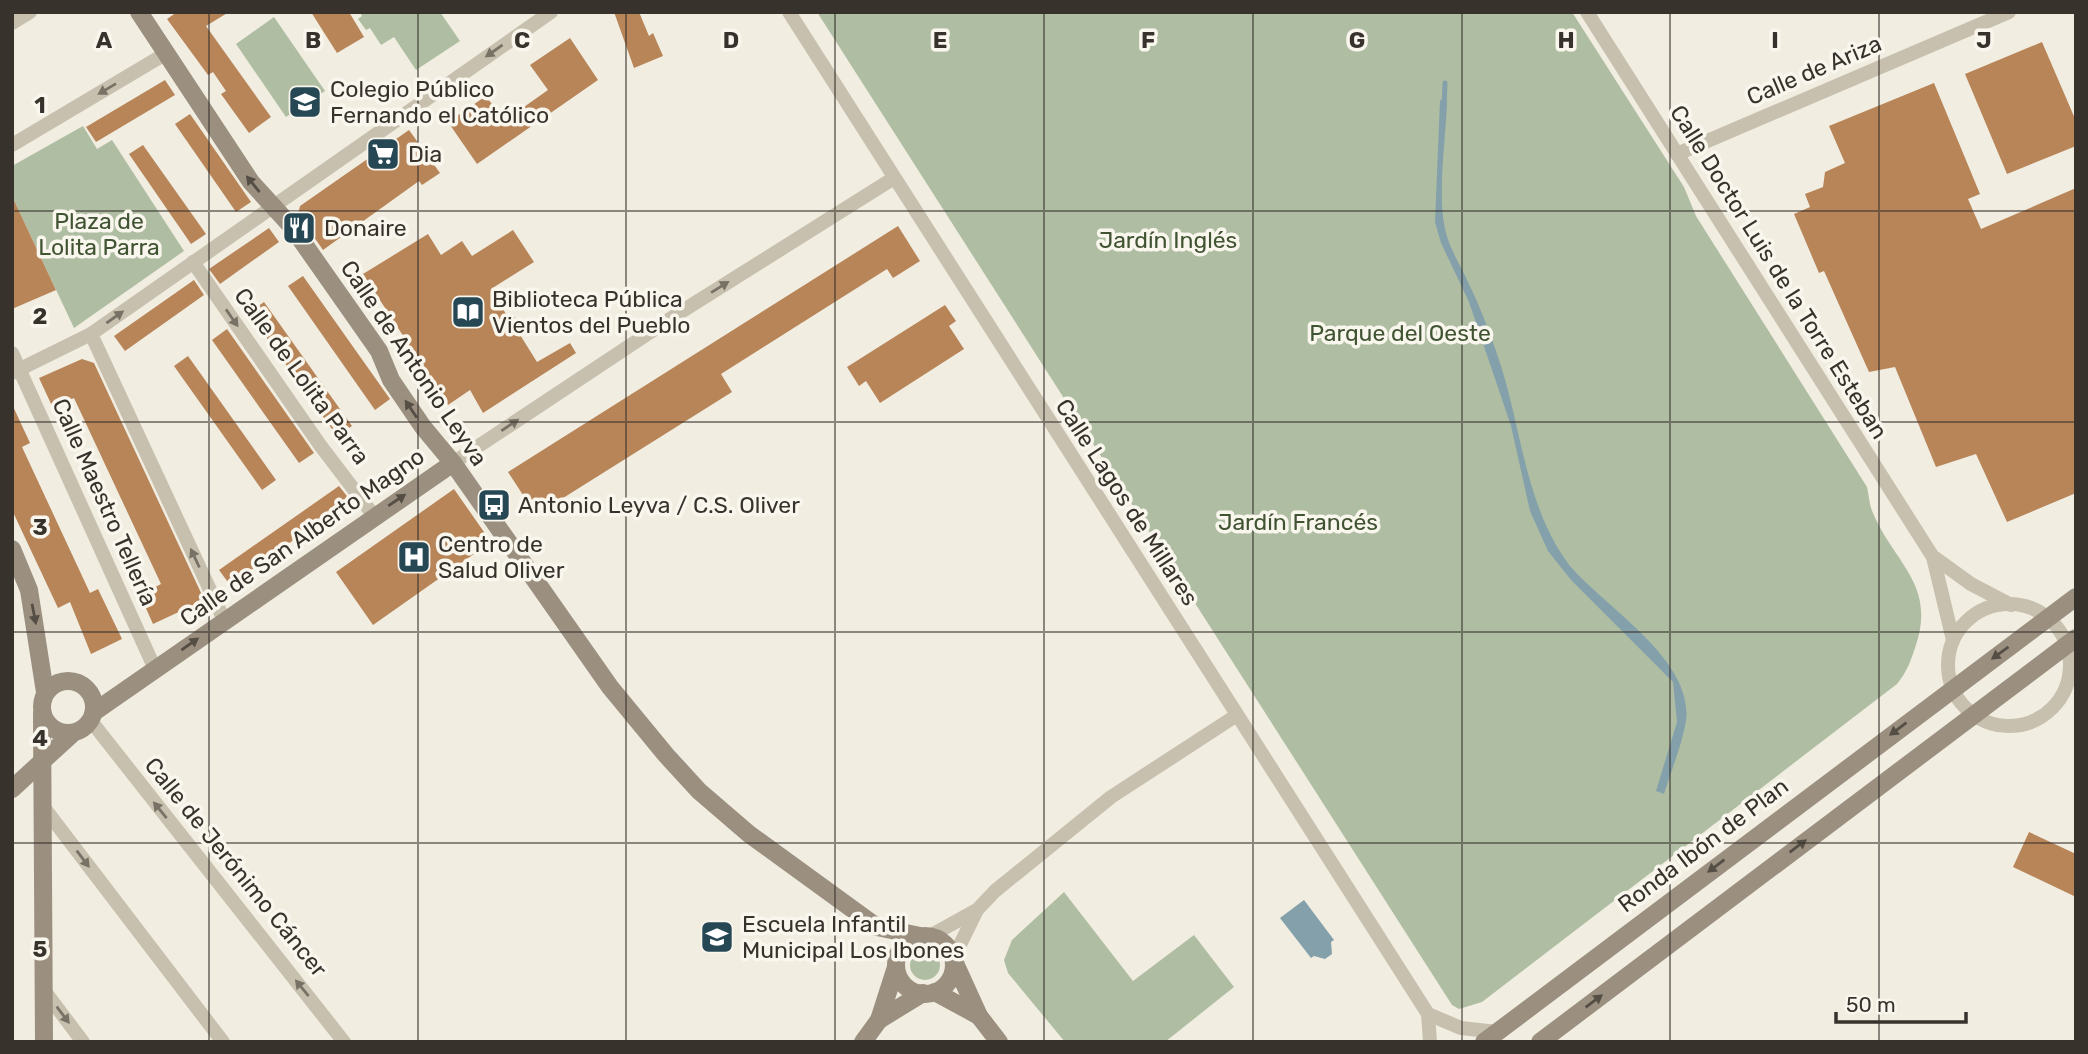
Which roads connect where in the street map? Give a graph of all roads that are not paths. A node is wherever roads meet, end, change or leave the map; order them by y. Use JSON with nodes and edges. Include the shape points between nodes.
{"nodes":[{"id":1,"x":30,"y":12,"type":"edge"},
{"id":2,"x":139,"y":12,"type":"edge"},
{"id":3,"x":551,"y":12,"type":"edge"},
{"id":4,"x":789,"y":12,"type":"edge"},
{"id":5,"x":1587,"y":12,"type":"edge"},
{"id":6,"x":2009,"y":12,"type":"edge"},
{"id":7,"x":12,"y":23,"type":"edge"},
{"id":8,"x":165,"y":54,"type":"junction"},
{"id":9,"x":12,"y":145,"type":"edge"},
{"id":10,"x":1677,"y":154,"type":"junction"},
{"id":11,"x":894,"y":178,"type":"junction"},
{"id":12,"x":274,"y":207,"type":"junction"},
{"id":13,"x":193,"y":262,"type":"junction"},
{"id":14,"x":91,"y":334,"type":"junction"},
{"id":15,"x":12,"y":353,"type":"edge"},
{"id":16,"x":16,"y":371,"type":"edge"},
{"id":17,"x":453,"y":463,"type":"junction"},
{"id":18,"x":374,"y":516,"type":"junction"},
{"id":19,"x":12,"y":549,"type":"edge"},
{"id":20,"x":1933,"y":557,"type":"junction"},
{"id":21,"x":2076,"y":597,"type":"edge"},
{"id":22,"x":2011,"y":605,"type":"junction"},
{"id":23,"x":2048,"y":618,"type":"junction"},
{"id":24,"x":224,"y":620,"type":"junction"},
{"id":25,"x":1953,"y":640,"type":"junction"},
{"id":26,"x":2071,"y":642,"type":"edge"},
{"id":27,"x":155,"y":669,"type":"junction"},
{"id":28,"x":1952,"y":688,"type":"junction"},
{"id":29,"x":46,"y":692,"type":"junction"},
{"id":30,"x":42,"y":714,"type":"junction"},
{"id":31,"x":1237,"y":715,"type":"junction"},
{"id":32,"x":1973,"y":715,"type":"junction"},
{"id":33,"x":92,"y":716,"type":"junction"},
{"id":34,"x":74,"y":733,"type":"junction"},
{"id":35,"x":41,"y":765,"type":"junction"},
{"id":36,"x":12,"y":791,"type":"edge"},
{"id":37,"x":41,"y":805,"type":"junction"},
{"id":38,"x":977,"y":909,"type":"junction"},
{"id":39,"x":877,"y":927,"type":"junction"},
{"id":40,"x":925,"y":936,"type":"junction"},
{"id":41,"x":953,"y":960,"type":"junction"},
{"id":42,"x":897,"y":964,"type":"junction"},
{"id":43,"x":43,"y":989,"type":"junction"},
{"id":44,"x":929,"y":993,"type":"junction"},
{"id":45,"x":1428,"y":1014,"type":"junction"},
{"id":46,"x":979,"y":1016,"type":"junction"},
{"id":47,"x":879,"y":1020,"type":"junction"},
{"id":48,"x":1491,"y":1037,"type":"edge"},
{"id":49,"x":44,"y":1042,"type":"edge"},
{"id":50,"x":83,"y":1042,"type":"edge"},
{"id":51,"x":223,"y":1042,"type":"edge"},
{"id":52,"x":344,"y":1042,"type":"edge"},
{"id":53,"x":863,"y":1042,"type":"edge"},
{"id":54,"x":999,"y":1042,"type":"edge"},
{"id":55,"x":1430,"y":1042,"type":"edge"},
{"id":56,"x":1540,"y":1042,"type":"edge"}],
"edges":[{"from":1,"to":7,"type":"street"},
{"from":2,"to":8,"type":"street","name":"Calle de Antonio Leyva"},
{"from":3,"to":12,"type":"street","one_way":true},
{"from":4,"to":11,"type":"street","name":"Calle Lagos de Millares"},
{"from":5,"to":10,"type":"street","name":"Calle Doctor Luis de la Torre Esteban"},
{"from":6,"to":10,"type":"street","name":"Calle de Ariza"},
{"from":8,"to":9,"type":"street","one_way":true},
{"from":12,"to":8,"type":"street","name":"Calle de Antonio Leyva","one_way":true,"via":[[251,182]]},
{"from":10,"to":20,"type":"street","name":"Calle Doctor Luis de la Torre Esteban"},
{"from":17,"to":11,"type":"street","name":"Calle de San Alberto Magno","one_way":true},
{"from":11,"to":31,"type":"street","name":"Calle Lagos de Millares"},
{"from":12,"to":13,"type":"street"},
{"from":17,"to":12,"type":"street","name":"Calle de Antonio Leyva","one_way":true,"via":[[423,427],[391,380],[379,351]]},
{"from":14,"to":13,"type":"street","one_way":true},
{"from":13,"to":18,"type":"street","name":"Calle de Lolita Parra","one_way":true},
{"from":14,"to":16,"type":"street"},
{"from":24,"to":14,"type":"street","one_way":true},
{"from":15,"to":16,"type":"street","name":"Calle Maestro Tellería"},
{"from":16,"to":27,"type":"street","name":"Calle Maestro Tellería"},
{"from":18,"to":17,"type":"street","name":"Calle de San Alberto Magno","one_way":true},
{"from":17,"to":39,"type":"street","name":"Calle de Antonio Leyva","via":[[610,687],[666,755],[749,834]]},
{"from":18,"to":24,"type":"street","name":"Calle de San Alberto Magno"},
{"from":19,"to":29,"type":"street","one_way":true,"via":[[33,610]]},
{"from":20,"to":22,"type":"street"},
{"from":20,"to":25,"type":"street"},
{"from":21,"to":23,"type":"street","name":"Ronda Ibón de Plan"},
{"from":22,"to":23,"type":"street","via":[[2025,606]]},
{"from":22,"to":25,"type":"street","via":[[1982,610]]},
{"from":23,"to":26,"type":"street"},
{"from":23,"to":28,"type":"street","name":"Ronda Ibón de Plan","one_way":true},
{"from":27,"to":24,"type":"street","name":"Calle de San Alberto Magno","one_way":true},
{"from":25,"to":28,"type":"street","via":[[1948,665]]},
{"from":26,"to":32,"type":"street"},
{"from":26,"to":32,"type":"street","via":[[2065,691],[2053,708],[2017,726],[1994,724]]},
{"from":27,"to":33,"type":"street","name":"Calle de San Alberto Magno"},
{"from":28,"to":32,"type":"street"},
{"from":28,"to":48,"type":"street","name":"Ronda Ibón de Plan","one_way":true},
{"from":29,"to":30,"type":"street"},
{"from":29,"to":33,"type":"street","via":[[62,681],[79,683],[92,696]]},
{"from":30,"to":34,"type":"street","via":[[55,730]]},
{"from":30,"to":35,"type":"street"},
{"from":31,"to":38,"type":"street","via":[[1111,797]]},
{"from":31,"to":45,"type":"street","name":"Calle Lagos de Millares"},
{"from":56,"to":32,"type":"street","one_way":true},
{"from":33,"to":34,"type":"street"},
{"from":52,"to":33,"type":"street","name":"Calle de Jerónimo Cáncer","one_way":true},
{"from":34,"to":35,"type":"street"},
{"from":35,"to":36,"type":"street"},
{"from":35,"to":37,"type":"street"},
{"from":36,"to":37,"type":"street"},
{"from":37,"to":43,"type":"street"},
{"from":37,"to":51,"type":"street","one_way":true},
{"from":38,"to":40,"type":"street"},
{"from":38,"to":41,"type":"street"},
{"from":39,"to":40,"type":"street","name":"Calle de Antonio Leyva"},
{"from":39,"to":42,"type":"street","name":"Calle de Antonio Leyva"},
{"from":40,"to":41,"type":"street","via":[[945,944]]},
{"from":40,"to":42,"type":"street","via":[[904,944]]},
{"from":41,"to":44,"type":"street","via":[[950,980]]},
{"from":41,"to":46,"type":"street"},
{"from":42,"to":44,"type":"street","via":[[902,982]]},
{"from":42,"to":47,"type":"street"},
{"from":43,"to":49,"type":"street"},
{"from":43,"to":50,"type":"street","one_way":true},
{"from":44,"to":46,"type":"street"},
{"from":44,"to":47,"type":"street"},
{"from":45,"to":48,"type":"street"},
{"from":45,"to":55,"type":"street","name":"Calle Lagos de Millares"},
{"from":46,"to":54,"type":"street"},
{"from":47,"to":53,"type":"street"}]}
